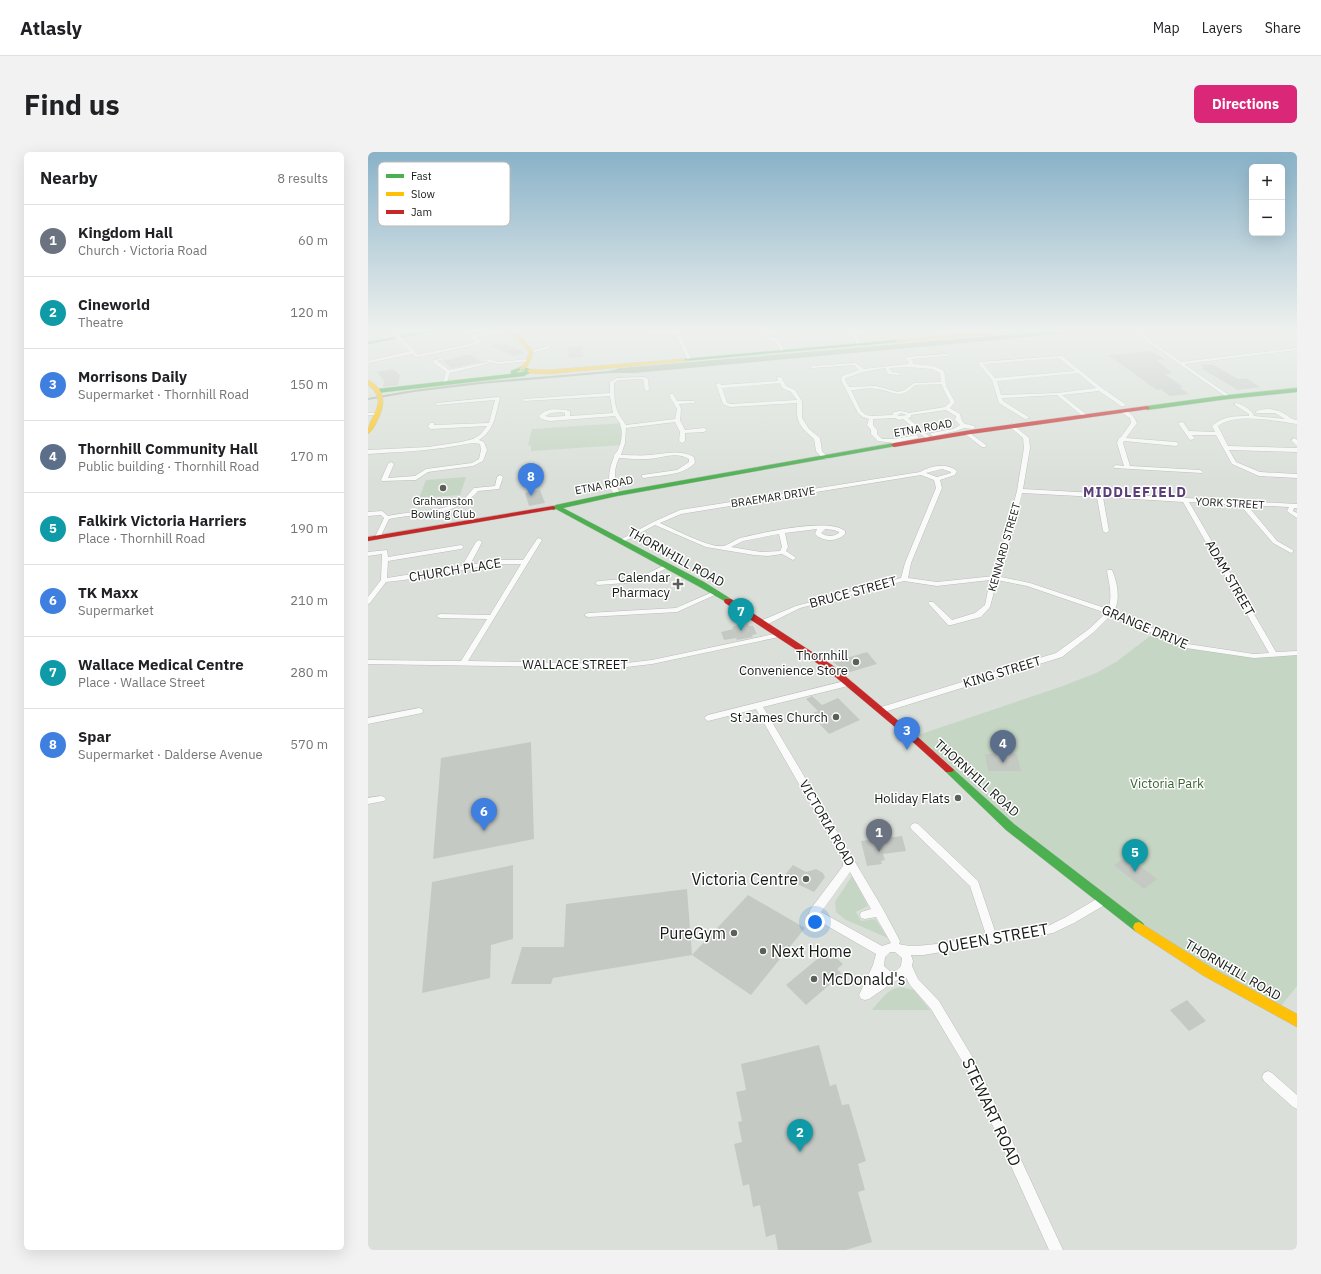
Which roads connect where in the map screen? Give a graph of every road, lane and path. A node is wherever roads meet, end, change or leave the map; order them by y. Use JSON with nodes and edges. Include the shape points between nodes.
{"nodes":[{"id":1,"x":464,"y":380,"type":"edge"},
{"id":2,"x":615,"y":380,"type":"edge"},
{"id":3,"x":646,"y":380,"type":"edge"},
{"id":4,"x":777,"y":380,"type":"edge"},
{"id":5,"x":780,"y":380,"type":"edge"},
{"id":6,"x":843,"y":380,"type":"edge"},
{"id":7,"x":994,"y":380,"type":"edge"},
{"id":8,"x":1089,"y":380,"type":"edge"},
{"id":9,"x":1205,"y":380,"type":"edge"},
{"id":10,"x":368,"y":382,"type":"edge"},
{"id":11,"x":445,"y":382,"type":"joint"},
{"id":12,"x":944,"y":383,"type":"joint"},
{"id":13,"x":848,"y":389,"type":"junction"},
{"id":14,"x":1100,"y":389,"type":"junction"},
{"id":15,"x":647,"y":390,"type":"dead end"},
{"id":16,"x":1297,"y":390,"type":"edge"},
{"id":17,"x":1283,"y":392,"type":"junction"},
{"id":18,"x":540,"y":394,"type":"dead end"},
{"id":19,"x":612,"y":394,"type":"junction"},
{"id":20,"x":1058,"y":394,"type":"junction"},
{"id":21,"x":379,"y":395,"type":"junction"},
{"id":22,"x":672,"y":395,"type":"dead end"},
{"id":23,"x":999,"y":397,"type":"junction"},
{"id":24,"x":1228,"y":397,"type":"junction"},
{"id":25,"x":539,"y":399,"type":"junction"},
{"id":26,"x":524,"y":400,"type":"dead end"},
{"id":27,"x":1297,"y":400,"type":"edge"},
{"id":28,"x":800,"y":401,"type":"junction"},
{"id":29,"x":694,"y":402,"type":"dead end"},
{"id":30,"x":676,"y":403,"type":"junction"},
{"id":31,"x":437,"y":404,"type":"dead end"},
{"id":32,"x":1237,"y":404,"type":"dead end"},
{"id":33,"x":1270,"y":406,"type":"dead end"},
{"id":34,"x":947,"y":408,"type":"junction"},
{"id":35,"x":1123,"y":408,"type":"junction"},
{"id":36,"x":1276,"y":411,"type":"junction"},
{"id":37,"x":1257,"y":412,"type":"dead end"},
{"id":38,"x":372,"y":414,"type":"edge"},
{"id":39,"x":616,"y":414,"type":"junction"},
{"id":40,"x":907,"y":416,"type":"junction"},
{"id":41,"x":1085,"y":416,"type":"junction"},
{"id":42,"x":567,"y":417,"type":"dead end"},
{"id":43,"x":1027,"y":418,"type":"dead end"},
{"id":44,"x":1252,"y":418,"type":"junction"},
{"id":45,"x":871,"y":419,"type":"junction"},
{"id":46,"x":677,"y":420,"type":"junction"},
{"id":47,"x":1290,"y":421,"type":"junction"},
{"id":48,"x":1297,"y":422,"type":"edge"},
{"id":49,"x":1181,"y":423,"type":"dead end"},
{"id":50,"x":432,"y":424,"type":"dead end"},
{"id":51,"x":491,"y":424,"type":"junction"},
{"id":52,"x":1012,"y":426,"type":"junction"},
{"id":53,"x":623,"y":427,"type":"junction"},
{"id":54,"x":968,"y":429,"type":"junction"},
{"id":55,"x":704,"y":430,"type":"dead end"},
{"id":56,"x":368,"y":432,"type":"edge"},
{"id":57,"x":683,"y":432,"type":"junction"},
{"id":58,"x":1188,"y":433,"type":"junction"},
{"id":59,"x":1218,"y":434,"type":"junction"},
{"id":60,"x":916,"y":437,"type":"dead end"},
{"id":61,"x":931,"y":437,"type":"junction"},
{"id":62,"x":1122,"y":439,"type":"junction"},
{"id":63,"x":1192,"y":439,"type":"dead end"},
{"id":64,"x":474,"y":440,"type":"junction"},
{"id":65,"x":682,"y":440,"type":"dead end"},
{"id":66,"x":880,"y":440,"type":"junction"},
{"id":67,"x":873,"y":444,"type":"dead end"},
{"id":68,"x":1176,"y":444,"type":"dead end"},
{"id":69,"x":984,"y":446,"type":"dead end"},
{"id":70,"x":1226,"y":448,"type":"junction"},
{"id":71,"x":1297,"y":450,"type":"edge"},
{"id":72,"x":368,"y":452,"type":"edge"},
{"id":73,"x":616,"y":456,"type":"junction"},
{"id":74,"x":825,"y":458,"type":"junction"},
{"id":75,"x":391,"y":464,"type":"dead end"},
{"id":76,"x":1116,"y":466,"type":"dead end"},
{"id":77,"x":654,"y":467,"type":"dead end"},
{"id":78,"x":1127,"y":467,"type":"junction"},
{"id":79,"x":1200,"y":472,"type":"dead end"},
{"id":80,"x":921,"y":473,"type":"junction"},
{"id":81,"x":658,"y":474,"type":"junction"},
{"id":82,"x":644,"y":476,"type":"dead end"},
{"id":83,"x":1297,"y":476,"type":"edge"},
{"id":84,"x":500,"y":477,"type":"dead end"},
{"id":85,"x":934,"y":477,"type":"junction"},
{"id":86,"x":1020,"y":491,"type":"junction"},
{"id":87,"x":617,"y":494,"type":"junction"},
{"id":88,"x":1100,"y":496,"type":"junction"},
{"id":89,"x":1185,"y":500,"type":"junction"},
{"id":90,"x":1242,"y":503,"type":"junction"},
{"id":91,"x":1297,"y":506,"type":"edge"},
{"id":92,"x":556,"y":507,"type":"junction"},
{"id":93,"x":368,"y":514,"type":"edge"},
{"id":94,"x":1297,"y":516,"type":"edge"},
{"id":95,"x":387,"y":518,"type":"junction"},
{"id":96,"x":655,"y":523,"type":"junction"},
{"id":97,"x":822,"y":528,"type":"dead end"},
{"id":98,"x":1106,"y":531,"type":"dead end"},
{"id":99,"x":782,"y":532,"type":"junction"},
{"id":100,"x":378,"y":537,"type":"junction"},
{"id":101,"x":368,"y":539,"type":"edge"},
{"id":102,"x":539,"y":540,"type":"dead end"},
{"id":103,"x":621,"y":541,"type":"junction"},
{"id":104,"x":479,"y":542,"type":"dead end"},
{"id":105,"x":461,"y":547,"type":"dead end"},
{"id":106,"x":725,"y":548,"type":"junction"},
{"id":107,"x":1291,"y":551,"type":"dead end"},
{"id":108,"x":783,"y":552,"type":"junction"},
{"id":109,"x":368,"y":554,"type":"edge"},
{"id":110,"x":793,"y":558,"type":"dead end"},
{"id":111,"x":384,"y":560,"type":"junction"},
{"id":112,"x":526,"y":562,"type":"junction"},
{"id":113,"x":667,"y":566,"type":"junction"},
{"id":114,"x":465,"y":567,"type":"junction"},
{"id":115,"x":1110,"y":571,"type":"dead end"},
{"id":116,"x":996,"y":578,"type":"junction"},
{"id":117,"x":904,"y":579,"type":"junction"},
{"id":118,"x":384,"y":580,"type":"junction"},
{"id":119,"x":598,"y":583,"type":"dead end"},
{"id":120,"x":715,"y":593,"type":"junction"},
{"id":121,"x":368,"y":602,"type":"edge"},
{"id":122,"x":931,"y":603,"type":"dead end"},
{"id":123,"x":1111,"y":612,"type":"junction"},
{"id":124,"x":588,"y":615,"type":"dead end"},
{"id":125,"x":440,"y":616,"type":"dead end"},
{"id":126,"x":491,"y":617,"type":"junction"},
{"id":127,"x":763,"y":623,"type":"junction"},
{"id":128,"x":779,"y":635,"type":"junction"},
{"id":129,"x":1297,"y":653,"type":"edge"},
{"id":130,"x":1274,"y":655,"type":"junction"},
{"id":131,"x":368,"y":662,"type":"edge"},
{"id":132,"x":463,"y":664,"type":"junction"},
{"id":133,"x":849,"y":683,"type":"junction"},
{"id":134,"x":758,"y":706,"type":"junction"},
{"id":135,"x":881,"y":710,"type":"junction"},
{"id":136,"x":419,"y":712,"type":"dead end"},
{"id":137,"x":708,"y":718,"type":"dead end"},
{"id":138,"x":368,"y":721,"type":"edge"},
{"id":139,"x":381,"y":799,"type":"dead end"},
{"id":140,"x":368,"y":802,"type":"edge"},
{"id":141,"x":915,"y":827,"type":"dead end"},
{"id":142,"x":848,"y":860,"type":"junction"},
{"id":143,"x":1104,"y":900,"type":"junction"},
{"id":144,"x":878,"y":912,"type":"junction"},
{"id":145,"x":865,"y":915,"type":"dead end"},
{"id":146,"x":993,"y":940,"type":"junction"},
{"id":147,"x":897,"y":945,"type":"junction"},
{"id":148,"x":923,"y":950,"type":"junction"},
{"id":149,"x":882,"y":952,"type":"junction"},
{"id":150,"x":878,"y":966,"type":"junction"},
{"id":151,"x":908,"y":966,"type":"junction"},
{"id":152,"x":896,"y":976,"type":"junction"},
{"id":153,"x":914,"y":982,"type":"junction"},
{"id":154,"x":1297,"y":1021,"type":"edge"},
{"id":155,"x":1268,"y":1077,"type":"dead end"},
{"id":156,"x":1297,"y":1103,"type":"edge"},
{"id":157,"x":1056,"y":1250,"type":"edge"}],
"edges":[{"from":1,"to":11,"type":"street"},
{"from":2,"to":19,"type":"street","via":[[612,382]]},
{"from":3,"to":15,"type":"street"},
{"from":4,"to":28,"type":"street","via":[[719,385],[725,404],[730,406]]},
{"from":5,"to":28,"type":"street"},
{"from":6,"to":13,"type":"street"},
{"from":7,"to":23,"type":"street"},
{"from":8,"to":14,"type":"street"},
{"from":9,"to":24,"type":"street"},
{"from":10,"to":21,"type":"street"},
{"from":11,"to":21,"type":"street"},
{"from":12,"to":13,"type":"street","via":[[914,384],[907,391],[898,393],[876,387]]},
{"from":12,"to":34,"type":"street","via":[[953,402]]},
{"from":13,"to":45,"type":"street","via":[[861,414]]},
{"from":14,"to":20,"type":"street"},
{"from":14,"to":35,"type":"street"},
{"from":16,"to":17,"type":"street","name":"ETNA ROAD"},
{"from":17,"to":24,"type":"street","name":"ETNA ROAD"},
{"from":17,"to":27,"type":"street"},
{"from":18,"to":25,"type":"street"},
{"from":19,"to":25,"type":"street"},
{"from":19,"to":39,"type":"street"},
{"from":20,"to":23,"type":"street"},
{"from":20,"to":41,"type":"street"},
{"from":21,"to":38,"type":"street","via":[[380,405]]},
{"from":22,"to":30,"type":"street"},
{"from":23,"to":43,"type":"street","via":[[1001,402]]},
{"from":24,"to":35,"type":"street","name":"ETNA ROAD"},
{"from":25,"to":26,"type":"street"},
{"from":28,"to":74,"type":"street","via":[[799,418],[807,430],[817,438],[819,451]]},
{"from":29,"to":30,"type":"street"},
{"from":30,"to":46,"type":"street","via":[[679,409]]},
{"from":31,"to":51,"type":"street","via":[[499,397]]},
{"from":32,"to":44,"type":"street","via":[[1251,413]]},
{"from":33,"to":36,"type":"street"},
{"from":34,"to":40,"type":"street"},
{"from":34,"to":54,"type":"street","via":[[958,415],[958,420]]},
{"from":35,"to":41,"type":"street","name":"ETNA ROAD"},
{"from":35,"to":62,"type":"street","via":[[1134,423]]},
{"from":36,"to":37,"type":"street"},
{"from":36,"to":47,"type":"street","via":[[1281,412]]},
{"from":38,"to":56,"type":"street"},
{"from":39,"to":42,"type":"street"},
{"from":39,"to":53,"type":"street"},
{"from":40,"to":45,"type":"street"},
{"from":40,"to":61,"type":"street"},
{"from":41,"to":52,"type":"street","name":"ETNA ROAD"},
{"from":44,"to":47,"type":"street"},
{"from":44,"to":59,"type":"street","via":[[1220,421],[1215,426]]},
{"from":45,"to":66,"type":"street","via":[[870,425]]},
{"from":46,"to":53,"type":"street"},
{"from":46,"to":57,"type":"street"},
{"from":47,"to":48,"type":"street"},
{"from":49,"to":58,"type":"street"},
{"from":50,"to":51,"type":"street","via":[[431,427]]},
{"from":51,"to":64,"type":"street","via":[[483,436]]},
{"from":52,"to":54,"type":"street","name":"ETNA ROAD"},
{"from":52,"to":86,"type":"street","name":"KENNARD STREET","via":[[1028,443]]},
{"from":53,"to":73,"type":"street","via":[[624,436]]},
{"from":54,"to":61,"type":"street","name":"ETNA ROAD"},
{"from":54,"to":69,"type":"street"},
{"from":55,"to":57,"type":"street"},
{"from":57,"to":65,"type":"street"},
{"from":58,"to":59,"type":"street"},
{"from":58,"to":63,"type":"street"},
{"from":59,"to":70,"type":"street"},
{"from":60,"to":66,"type":"street","via":[[894,441]]},
{"from":61,"to":74,"type":"street","name":"ETNA ROAD"},
{"from":62,"to":68,"type":"street"},
{"from":62,"to":78,"type":"street","via":[[1120,442]]},
{"from":64,"to":72,"type":"street","via":[[443,446]]},
{"from":64,"to":75,"type":"street","via":[[482,443],[484,450],[481,460],[473,464],[436,469],[416,478],[384,480]]},
{"from":66,"to":67,"type":"street"},
{"from":70,"to":71,"type":"street"},
{"from":70,"to":83,"type":"street","via":[[1234,463],[1260,474]]},
{"from":73,"to":81,"type":"street","via":[[685,454],[692,458],[692,463],[685,468]]},
{"from":73,"to":87,"type":"street","via":[[611,472]]},
{"from":74,"to":87,"type":"street","name":"ETNA ROAD"},
{"from":76,"to":78,"type":"street"},
{"from":77,"to":81,"type":"street"},
{"from":78,"to":79,"type":"street"},
{"from":80,"to":85,"type":"street","name":"BRAEMAR DRIVE"},
{"from":80,"to":85,"type":"street","via":[[943,467],[954,471],[953,474]]},
{"from":80,"to":96,"type":"street","name":"BRAEMAR DRIVE","via":[[695,509],[680,512]]},
{"from":81,"to":82,"type":"street"},
{"from":84,"to":95,"type":"street","via":[[497,488],[476,489],[466,501],[454,507]]},
{"from":85,"to":117,"type":"street","via":[[939,488],[908,563]]},
{"from":86,"to":88,"type":"street","name":"YORK STREET"},
{"from":86,"to":116,"type":"street","name":"KENNARD STREET"},
{"from":87,"to":92,"type":"street","name":"ETNA ROAD"},
{"from":88,"to":89,"type":"street","name":"YORK STREET"},
{"from":88,"to":98,"type":"street"},
{"from":89,"to":90,"type":"street","name":"YORK STREET"},
{"from":89,"to":130,"type":"street","name":"ADAM STREET"},
{"from":90,"to":91,"type":"street","name":"YORK STREET"},
{"from":90,"to":107,"type":"street","via":[[1275,542]]},
{"from":91,"to":94,"type":"street","name":"YORK STREET","via":[[1292,507],[1290,511]]},
{"from":92,"to":100,"type":"street","name":"ETNA ROAD"},
{"from":92,"to":103,"type":"street","name":"THORNHILL ROAD"},
{"from":93,"to":95,"type":"street","via":[[382,513]]},
{"from":95,"to":100,"type":"street"},
{"from":96,"to":103,"type":"street","name":"BRAEMAR DRIVE"},
{"from":96,"to":106,"type":"street","via":[[700,542]]},
{"from":97,"to":99,"type":"street"},
{"from":99,"to":106,"type":"street","via":[[737,541]]},
{"from":99,"to":108,"type":"street","via":[[785,547]]},
{"from":100,"to":101,"type":"street","name":"ETNA ROAD"},
{"from":102,"to":112,"type":"street"},
{"from":103,"to":113,"type":"street","name":"THORNHILL ROAD"},
{"from":104,"to":114,"type":"street"},
{"from":105,"to":111,"type":"street"},
{"from":106,"to":108,"type":"street","via":[[771,555]]},
{"from":108,"to":110,"type":"street"},
{"from":109,"to":111,"type":"street","via":[[384,551]]},
{"from":111,"to":118,"type":"street"},
{"from":112,"to":114,"type":"street","name":"CHURCH PLACE","via":[[497,562]]},
{"from":112,"to":126,"type":"street"},
{"from":113,"to":119,"type":"street","via":[[639,580]]},
{"from":113,"to":120,"type":"street","name":"THORNHILL ROAD"},
{"from":114,"to":118,"type":"street","name":"CHURCH PLACE"},
{"from":115,"to":123,"type":"street","via":[[1114,602]]},
{"from":116,"to":117,"type":"street","name":"BRUCE STREET","via":[[937,584]]},
{"from":116,"to":122,"type":"street","name":"KENNARD STREET","via":[[988,606],[978,615],[951,623]]},
{"from":116,"to":123,"type":"street","name":"GRANGE DRIVE","via":[[1028,584]]},
{"from":117,"to":127,"type":"street","name":"BRUCE STREET","via":[[798,606]]},
{"from":118,"to":121,"type":"street"},
{"from":120,"to":124,"type":"street","via":[[677,610]]},
{"from":120,"to":127,"type":"street","name":"THORNHILL ROAD"},
{"from":123,"to":130,"type":"street","name":"GRANGE DRIVE","via":[[1186,646],[1254,656]]},
{"from":123,"to":135,"type":"street","name":"KING STREET","via":[[1084,637],[1059,655]]},
{"from":125,"to":126,"type":"street"},
{"from":126,"to":132,"type":"street"},
{"from":127,"to":128,"type":"street","name":"THORNHILL ROAD"},
{"from":128,"to":132,"type":"street","name":"WALLACE STREET","via":[[652,662],[618,666]]},
{"from":128,"to":133,"type":"street","name":"THORNHILL ROAD"},
{"from":129,"to":130,"type":"street","name":"GRANGE DRIVE"},
{"from":131,"to":132,"type":"street","name":"WALLACE STREET"},
{"from":133,"to":134,"type":"street"},
{"from":133,"to":135,"type":"street","name":"THORNHILL ROAD"},
{"from":134,"to":137,"type":"street"},
{"from":134,"to":142,"type":"street","name":"VICTORIA ROAD"},
{"from":135,"to":143,"type":"street","name":"THORNHILL ROAD","via":[[1010,827]]},
{"from":136,"to":138,"type":"street"},
{"from":139,"to":140,"type":"street"},
{"from":141,"to":146,"type":"street","via":[[974,884]]},
{"from":142,"to":144,"type":"street","name":"VICTORIA ROAD"},
{"from":142,"to":149,"type":"street","via":[[847,869],[814,913]]},
{"from":143,"to":146,"type":"street","name":"QUEEN STREET","via":[[1049,930]]},
{"from":143,"to":154,"type":"street","name":"THORNHILL ROAD","via":[[1185,959]]},
{"from":144,"to":145,"type":"street"},
{"from":144,"to":147,"type":"street","name":"VICTORIA ROAD"},
{"from":146,"to":148,"type":"street","name":"QUEEN STREET"},
{"from":147,"to":148,"type":"street","name":"QUEEN STREET"},
{"from":147,"to":149,"type":"street","name":"QUEEN STREET"},
{"from":147,"to":151,"type":"street","via":[[906,955]]},
{"from":148,"to":151,"type":"street","name":"QUEEN STREET"},
{"from":149,"to":150,"type":"street","via":[[878,958]]},
{"from":150,"to":152,"type":"street","via":[[884,973]]},
{"from":150,"to":152,"type":"street","name":"QUEEN STREET","via":[[864,995]]},
{"from":151,"to":152,"type":"street","name":"QUEEN STREET","via":[[906,971]]},
{"from":151,"to":153,"type":"street"},
{"from":152,"to":153,"type":"street"},
{"from":153,"to":157,"type":"street","name":"STEWART ROAD","via":[[936,1005],[972,1066]]},
{"from":155,"to":156,"type":"street"}]}
